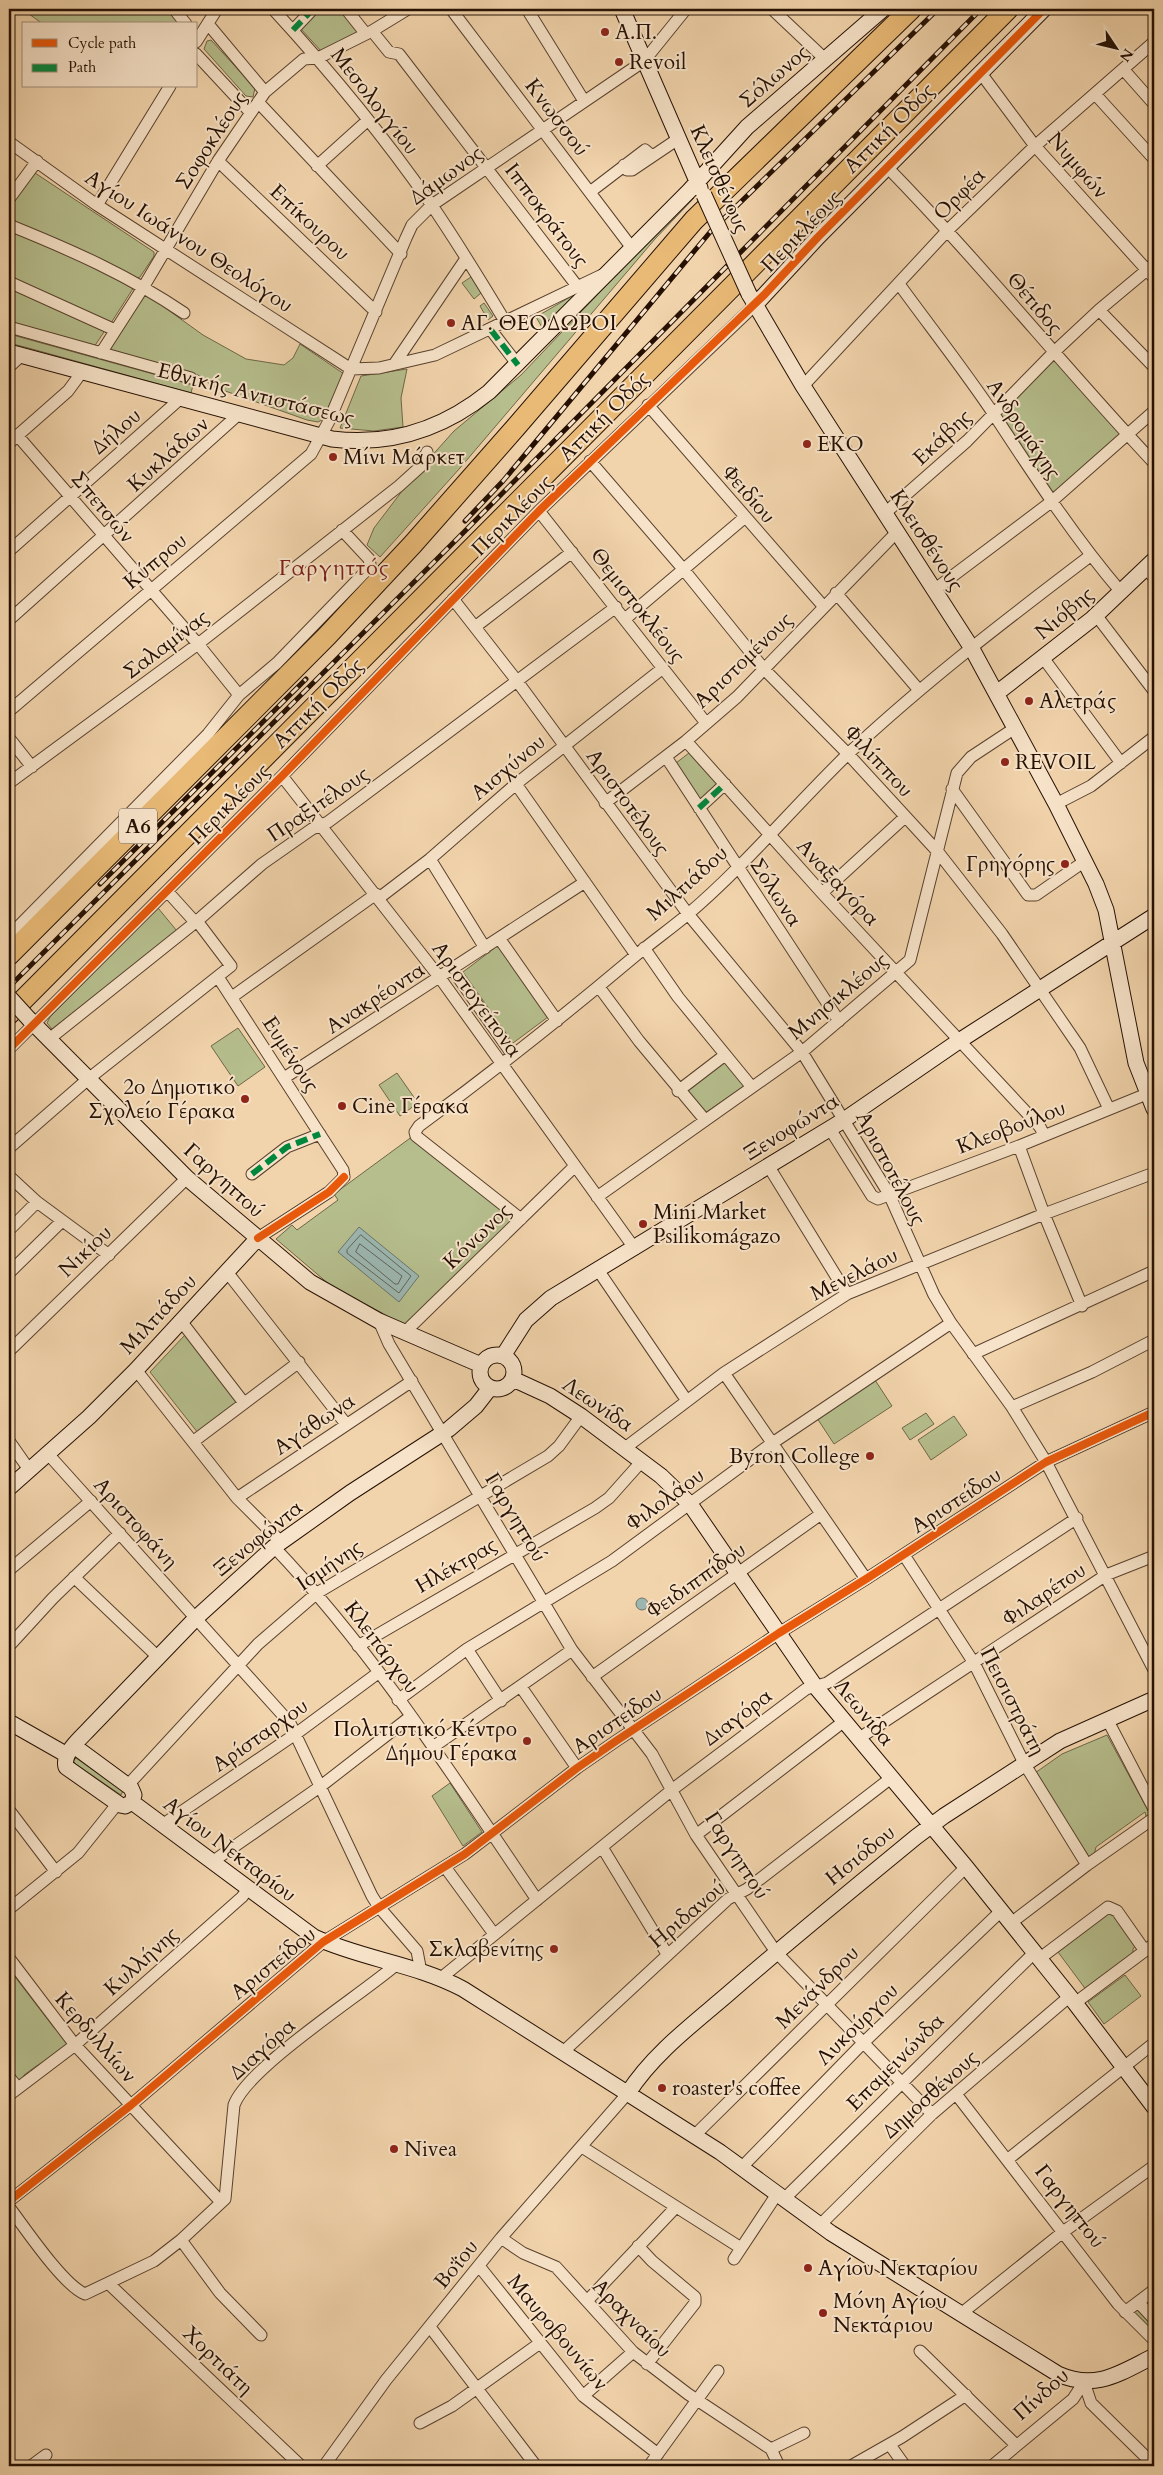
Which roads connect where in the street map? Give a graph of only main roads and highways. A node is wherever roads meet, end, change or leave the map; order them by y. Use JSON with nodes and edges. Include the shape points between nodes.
{"nodes":[{"id":1,"x":911,"y":9,"type":"edge"},
{"id":2,"x":1008,"y":9,"type":"edge"},
{"id":3,"x":9,"y":955,"type":"edge"},
{"id":4,"x":9,"y":1014,"type":"edge"}],
"edges":[{"from":1,"to":3,"type":"highway","name":"Αττική Οδός","number":"Α6","via":[[694,220],[426,529],[327,636]]},
{"from":2,"to":4,"type":"highway","name":"Αττική Οδός","number":"Α6"}]}
